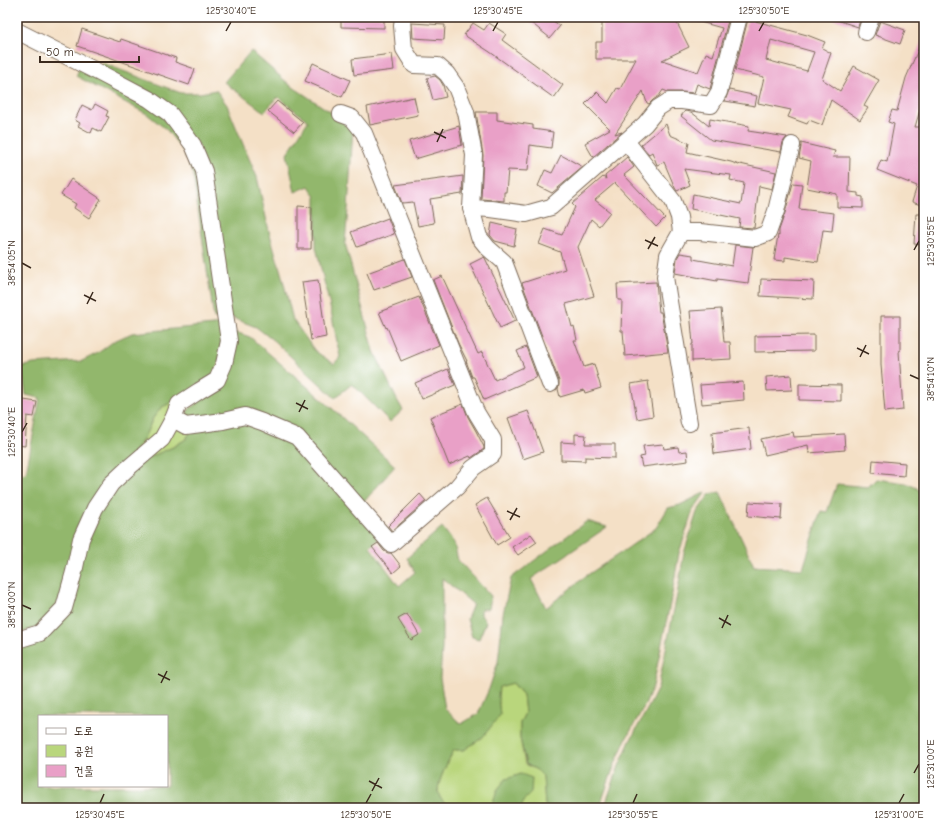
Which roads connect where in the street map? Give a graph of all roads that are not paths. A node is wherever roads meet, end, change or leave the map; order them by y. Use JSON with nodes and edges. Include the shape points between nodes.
{"nodes":[{"id":1,"x":403,"y":17,"type":"edge"},
{"id":2,"x":739,"y":17,"type":"edge"},
{"id":3,"x":17,"y":31,"type":"edge"},
{"id":4,"x":341,"y":114,"type":"dead end"},
{"id":5,"x":626,"y":141,"type":"junction"},
{"id":6,"x":792,"y":145,"type":"dead end"},
{"id":7,"x":471,"y":208,"type":"junction"},
{"id":8,"x":681,"y":232,"type":"junction"},
{"id":9,"x":550,"y":384,"type":"dead end"},
{"id":10,"x":173,"y":419,"type":"junction"},
{"id":11,"x":689,"y":423,"type":"dead end"},
{"id":12,"x":17,"y":640,"type":"edge"}],
"edges":[{"from":1,"to":7,"type":"street","via":[[404,49],[414,64],[438,66],[447,74],[456,87],[466,112],[474,154]]},
{"from":2,"to":5,"type":"street","via":[[719,92],[711,105],[669,101],[658,108]]},
{"from":3,"to":10,"type":"street","via":[[149,99],[170,114],[194,145],[204,172],[229,341],[224,364],[216,380],[180,404]]},
{"from":4,"to":10,"type":"street","via":[[352,118],[364,133],[476,412],[494,440],[493,454],[474,468],[457,487],[391,544],[296,437],[245,416],[186,426]]},
{"from":5,"to":7,"type":"street","via":[[551,207],[526,214]]},
{"from":5,"to":8,"type":"street","via":[[673,201]]},
{"from":6,"to":8,"type":"street","via":[[768,233],[755,238]]},
{"from":7,"to":9,"type":"street","via":[[479,237],[504,262]]},
{"from":8,"to":11,"type":"street","via":[[668,255],[665,276]]},
{"from":10,"to":12,"type":"street","via":[[162,439],[111,484],[95,508],[81,539],[64,608],[40,633]]}]}
